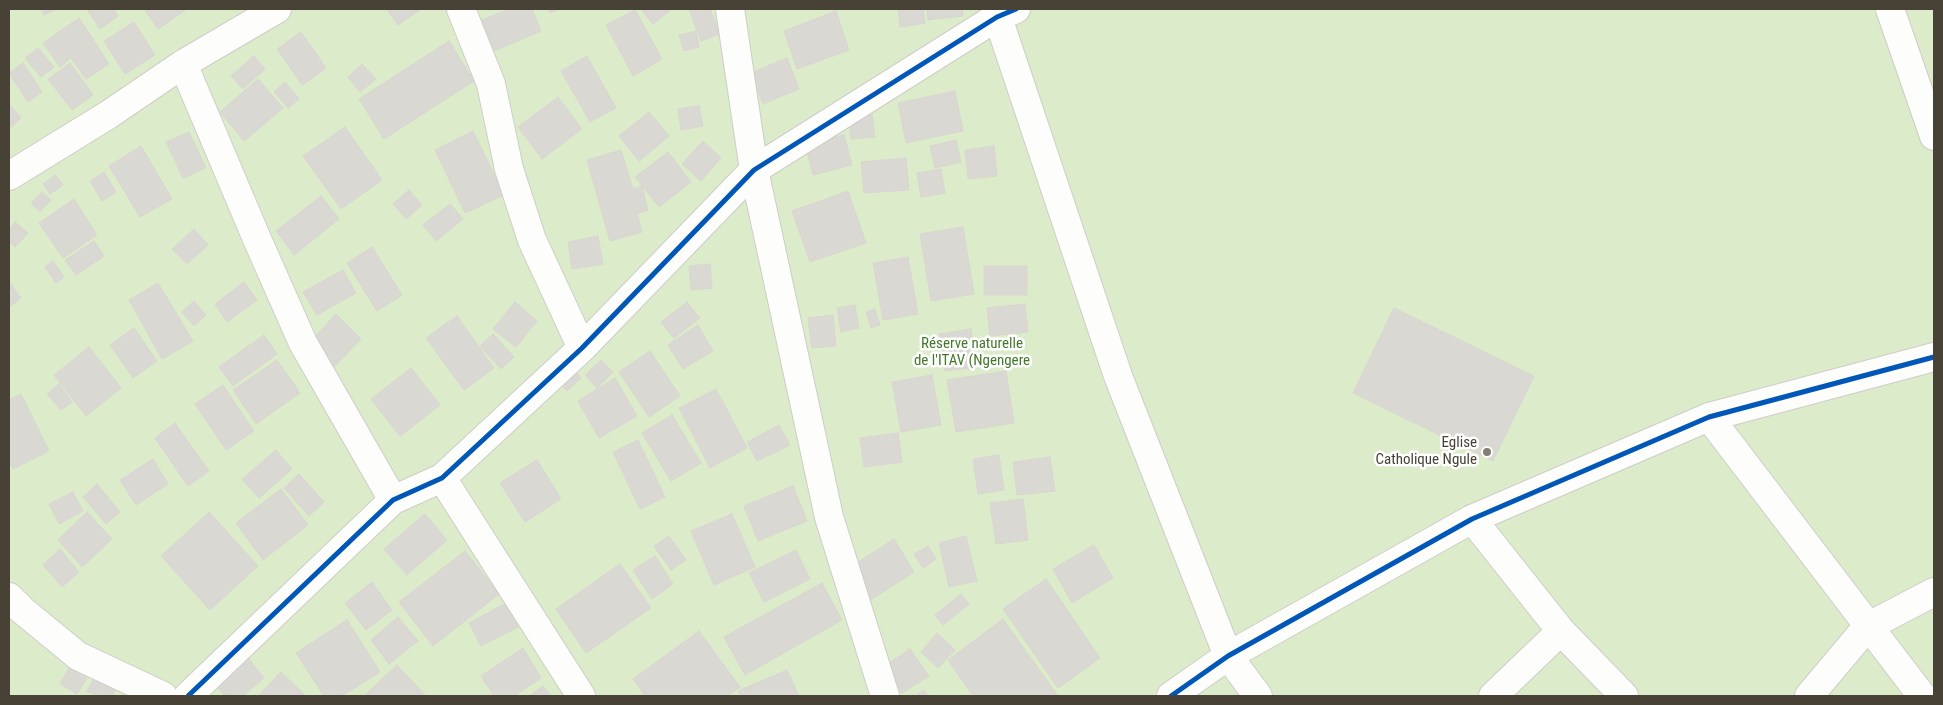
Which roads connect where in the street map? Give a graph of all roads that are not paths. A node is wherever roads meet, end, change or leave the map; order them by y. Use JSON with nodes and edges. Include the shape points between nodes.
{"nodes":[{"id":1,"x":277,"y":9,"type":"edge"},
{"id":2,"x":461,"y":9,"type":"edge"},
{"id":3,"x":730,"y":9,"type":"edge"},
{"id":4,"x":1890,"y":9,"type":"edge"},
{"id":5,"x":1003,"y":12,"type":"edge"},
{"id":6,"x":184,"y":64,"type":"junction"},
{"id":7,"x":1934,"y":136,"type":"edge"},
{"id":8,"x":754,"y":170,"type":"junction"},
{"id":9,"x":9,"y":176,"type":"edge"},
{"id":10,"x":582,"y":348,"type":"junction"},
{"id":11,"x":1934,"y":357,"type":"edge"},
{"id":12,"x":1709,"y":417,"type":"junction"},
{"id":13,"x":442,"y":478,"type":"junction"},
{"id":14,"x":393,"y":500,"type":"junction"},
{"id":15,"x":1472,"y":519,"type":"junction"},
{"id":16,"x":1934,"y":592,"type":"edge"},
{"id":17,"x":9,"y":597,"type":"edge"},
{"id":18,"x":1867,"y":627,"type":"junction"},
{"id":19,"x":1561,"y":631,"type":"junction"},
{"id":20,"x":1228,"y":656,"type":"junction"},
{"id":21,"x":163,"y":696,"type":"edge"},
{"id":22,"x":188,"y":696,"type":"edge"},
{"id":23,"x":582,"y":696,"type":"edge"},
{"id":24,"x":886,"y":696,"type":"edge"},
{"id":25,"x":1170,"y":696,"type":"edge"},
{"id":26,"x":1258,"y":696,"type":"edge"},
{"id":27,"x":1493,"y":696,"type":"edge"},
{"id":28,"x":1624,"y":696,"type":"edge"},
{"id":29,"x":1809,"y":696,"type":"edge"},
{"id":30,"x":1922,"y":696,"type":"edge"}],
"edges":[{"from":1,"to":6,"type":"street"},
{"from":2,"to":10,"type":"street","via":[[491,84],[509,168],[532,240]]},
{"from":3,"to":8,"type":"street"},
{"from":4,"to":7,"type":"street"},
{"from":5,"to":8,"type":"street"},
{"from":5,"to":20,"type":"street","via":[[1118,376]]},
{"from":6,"to":9,"type":"street"},
{"from":6,"to":14,"type":"street","via":[[304,343]]},
{"from":8,"to":10,"type":"street"},
{"from":8,"to":24,"type":"street","via":[[829,517]]},
{"from":10,"to":13,"type":"street"},
{"from":11,"to":12,"type":"street"},
{"from":12,"to":15,"type":"street"},
{"from":12,"to":18,"type":"street"},
{"from":13,"to":14,"type":"street"},
{"from":13,"to":23,"type":"street"},
{"from":14,"to":22,"type":"street"},
{"from":15,"to":19,"type":"street"},
{"from":15,"to":20,"type":"street"},
{"from":16,"to":18,"type":"street"},
{"from":17,"to":21,"type":"street","via":[[78,656]]},
{"from":18,"to":29,"type":"street"},
{"from":18,"to":30,"type":"street"},
{"from":19,"to":27,"type":"street"},
{"from":19,"to":28,"type":"street"},
{"from":20,"to":25,"type":"street"},
{"from":20,"to":26,"type":"street"}]}
